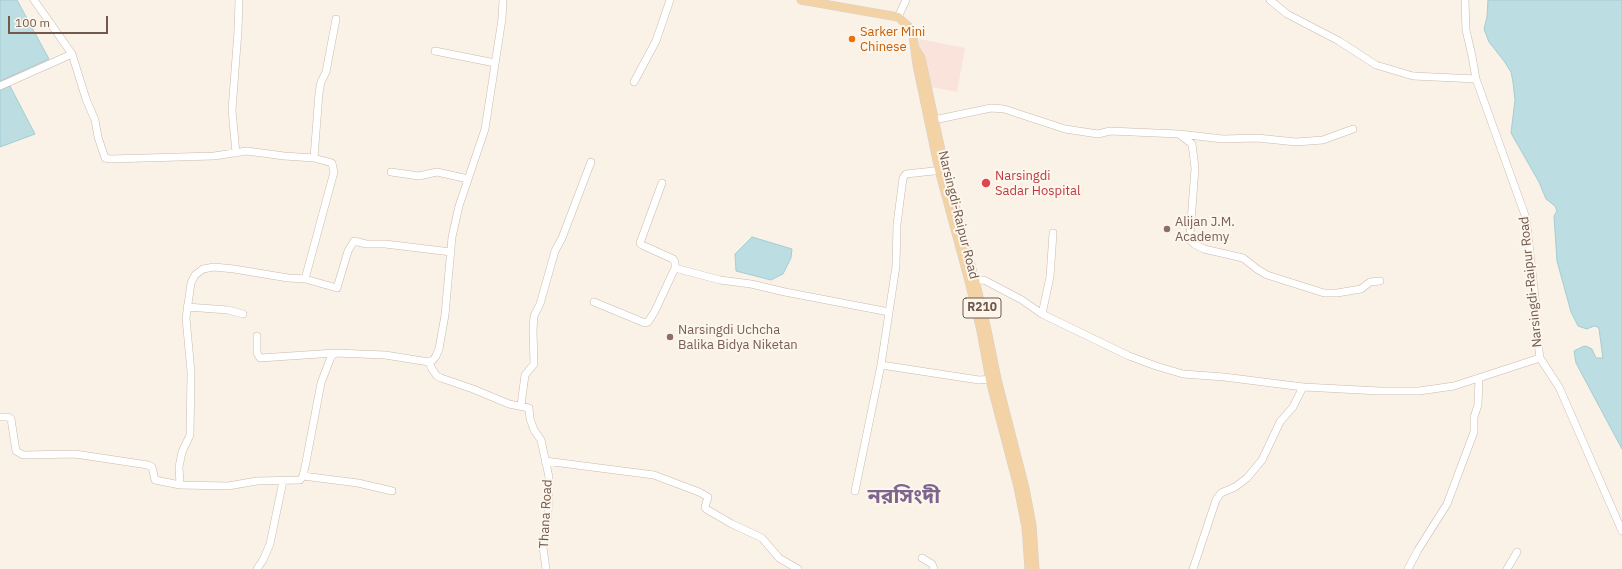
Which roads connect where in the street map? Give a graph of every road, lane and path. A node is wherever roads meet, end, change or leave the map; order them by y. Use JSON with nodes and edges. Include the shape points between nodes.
{"nodes":[{"id":1,"x":34,"y":0,"type":"edge"},
{"id":2,"x":239,"y":0,"type":"edge"},
{"id":3,"x":503,"y":0,"type":"edge"},
{"id":4,"x":670,"y":0,"type":"edge"},
{"id":5,"x":801,"y":0,"type":"edge"},
{"id":6,"x":906,"y":0,"type":"edge"},
{"id":7,"x":1270,"y":0,"type":"edge"},
{"id":8,"x":1465,"y":0,"type":"edge"},
{"id":9,"x":898,"y":17,"type":"junction"},
{"id":10,"x":336,"y":19,"type":"dead end"},
{"id":11,"x":435,"y":51,"type":"dead end"},
{"id":12,"x":72,"y":54,"type":"junction"},
{"id":13,"x":495,"y":63,"type":"junction"},
{"id":14,"x":1476,"y":79,"type":"junction"},
{"id":15,"x":634,"y":82,"type":"dead end"},
{"id":16,"x":0,"y":86,"type":"edge"},
{"id":17,"x":931,"y":120,"type":"junction"},
{"id":18,"x":1353,"y":129,"type":"dead end"},
{"id":19,"x":1179,"y":134,"type":"junction"},
{"id":20,"x":236,"y":152,"type":"junction"},
{"id":21,"x":314,"y":158,"type":"junction"},
{"id":22,"x":591,"y":162,"type":"dead end"},
{"id":23,"x":942,"y":170,"type":"junction"},
{"id":24,"x":392,"y":172,"type":"dead end"},
{"id":25,"x":468,"y":178,"type":"junction"},
{"id":26,"x":662,"y":183,"type":"dead end"},
{"id":27,"x":1053,"y":233,"type":"dead end"},
{"id":28,"x":451,"y":252,"type":"junction"},
{"id":29,"x":675,"y":268,"type":"junction"},
{"id":30,"x":305,"y":279,"type":"junction"},
{"id":31,"x":972,"y":280,"type":"junction"},
{"id":32,"x":1380,"y":281,"type":"dead end"},
{"id":33,"x":594,"y":302,"type":"dead end"},
{"id":34,"x":187,"y":307,"type":"junction"},
{"id":35,"x":889,"y":312,"type":"junction"},
{"id":36,"x":243,"y":314,"type":"dead end"},
{"id":37,"x":1042,"y":314,"type":"junction"},
{"id":38,"x":257,"y":336,"type":"dead end"},
{"id":39,"x":335,"y":353,"type":"junction"},
{"id":40,"x":1540,"y":358,"type":"junction"},
{"id":41,"x":429,"y":362,"type":"junction"},
{"id":42,"x":881,"y":364,"type":"junction"},
{"id":43,"x":1479,"y":378,"type":"junction"},
{"id":44,"x":994,"y":380,"type":"junction"},
{"id":45,"x":1303,"y":387,"type":"junction"},
{"id":46,"x":521,"y":405,"type":"junction"},
{"id":47,"x":0,"y":417,"type":"edge"},
{"id":48,"x":546,"y":461,"type":"junction"},
{"id":49,"x":303,"y":476,"type":"junction"},
{"id":50,"x":283,"y":481,"type":"junction"},
{"id":51,"x":180,"y":485,"type":"junction"},
{"id":52,"x":392,"y":490,"type":"dead end"},
{"id":53,"x":856,"y":491,"type":"dead end"},
{"id":54,"x":1622,"y":531,"type":"edge"},
{"id":55,"x":1517,"y":552,"type":"dead end"},
{"id":56,"x":922,"y":558,"type":"dead end"},
{"id":57,"x":257,"y":569,"type":"edge"},
{"id":58,"x":546,"y":569,"type":"edge"},
{"id":59,"x":798,"y":569,"type":"edge"},
{"id":60,"x":934,"y":569,"type":"edge"},
{"id":61,"x":1029,"y":569,"type":"edge"},
{"id":62,"x":1034,"y":569,"type":"edge"},
{"id":63,"x":1193,"y":569,"type":"edge"},
{"id":64,"x":1408,"y":569,"type":"edge"},
{"id":65,"x":1507,"y":569,"type":"edge"}],
"edges":[{"from":1,"to":12,"type":"street"},
{"from":2,"to":20,"type":"street","via":[[232,110]]},
{"from":3,"to":13,"type":"street"},
{"from":4,"to":15,"type":"street","via":[[656,40]]},
{"from":5,"to":9,"type":"main road"},
{"from":6,"to":9,"type":"street"},
{"from":7,"to":14,"type":"street","via":[[1287,14],[1339,41],[1376,65],[1413,76]]},
{"from":8,"to":14,"type":"street","name":"Narsingdi-Raipur Road","via":[[1466,30]]},
{"from":9,"to":17,"type":"main road","name":"Narsingdi-Raipur Road","number":"R210","via":[[908,26],[913,36],[915,59]]},
{"from":10,"to":21,"type":"street","via":[[319,94]]},
{"from":11,"to":13,"type":"street"},
{"from":12,"to":16,"type":"street"},
{"from":12,"to":20,"type":"street","via":[[105,158],[214,156]]},
{"from":13,"to":25,"type":"street","via":[[485,129]]},
{"from":14,"to":40,"type":"street","name":"Narsingdi-Raipur Road","via":[[1526,218]]},
{"from":17,"to":19,"type":"street","via":[[991,108],[1004,109],[1065,129],[1091,133]]},
{"from":17,"to":23,"type":"main road","name":"Narsingdi-Raipur Road","number":"R210"},
{"from":18,"to":19,"type":"street","via":[[1323,140],[1296,142]]},
{"from":19,"to":32,"type":"street","via":[[1192,144],[1195,168],[1190,235],[1194,244],[1204,249],[1243,258],[1267,275],[1324,292],[1337,294],[1361,289],[1370,282]]},
{"from":20,"to":21,"type":"street"},
{"from":21,"to":30,"type":"street","via":[[332,163],[334,172]]},
{"from":22,"to":46,"type":"street","via":[[555,251],[540,304],[534,316],[534,364],[525,375]]},
{"from":23,"to":31,"type":"main road","name":"Narsingdi-Raipur Road","number":"R210"},
{"from":23,"to":35,"type":"street","via":[[906,174],[903,178],[897,224],[896,266]]},
{"from":24,"to":25,"type":"street","via":[[419,176],[437,172]]},
{"from":25,"to":28,"type":"street","via":[[455,222]]},
{"from":26,"to":29,"type":"street","via":[[640,243],[673,260]]},
{"from":27,"to":37,"type":"street","via":[[1050,277]]},
{"from":28,"to":30,"type":"street","via":[[354,241],[348,251],[337,288]]},
{"from":28,"to":41,"type":"street","via":[[439,349]]},
{"from":29,"to":33,"type":"street","via":[[648,322]]},
{"from":29,"to":35,"type":"street","via":[[720,280]]},
{"from":30,"to":34,"type":"street","via":[[234,268],[203,269],[190,283]]},
{"from":31,"to":37,"type":"street","via":[[984,280],[999,287]]},
{"from":31,"to":44,"type":"main road","name":"Narsingdi-Raipur Road","number":"R210","via":[[981,331]]},
{"from":34,"to":36,"type":"street","via":[[228,310]]},
{"from":34,"to":51,"type":"street","via":[[191,372],[190,434],[179,467]]},
{"from":35,"to":42,"type":"street"},
{"from":37,"to":45,"type":"street","via":[[1129,356],[1184,374]]},
{"from":38,"to":39,"type":"street","via":[[257,353],[260,358]]},
{"from":39,"to":41,"type":"street","via":[[385,355]]},
{"from":39,"to":49,"type":"street","via":[[329,361],[321,383]]},
{"from":40,"to":43,"type":"street"},
{"from":40,"to":54,"type":"street","name":"Narsingdi-Raipur Road","via":[[1559,386]]},
{"from":41,"to":46,"type":"street","via":[[432,370],[441,378],[509,404]]},
{"from":42,"to":44,"type":"street","via":[[979,380]]},
{"from":42,"to":53,"type":"street"},
{"from":43,"to":45,"type":"street","via":[[1454,386],[1419,391]]},
{"from":43,"to":64,"type":"street","via":[[1474,432],[1447,504]]},
{"from":44,"to":61,"type":"main road","name":"Narsingdi-Raipur Road","number":"R210","via":[[1026,527]]},
{"from":44,"to":62,"type":"main road","name":"Narsingdi-Raipur Road","number":"R210","via":[[1030,513],[1034,538]]},
{"from":45,"to":63,"type":"street","via":[[1293,407],[1280,422],[1262,460],[1247,478],[1222,493],[1216,500]]},
{"from":46,"to":48,"type":"street","name":"Thana Road","via":[[529,408],[531,422],[541,440]]},
{"from":47,"to":51,"type":"street","via":[[11,419],[16,451],[19,454],[75,454],[148,465],[152,467],[155,480]]},
{"from":48,"to":58,"type":"street","name":"Thana Road","via":[[549,489],[543,547]]},
{"from":48,"to":59,"type":"street","via":[[654,475],[699,492],[708,497],[706,509],[762,538],[779,558]]},
{"from":49,"to":50,"type":"street","via":[[300,480]]},
{"from":49,"to":52,"type":"street"},
{"from":50,"to":51,"type":"street","via":[[256,481],[228,486]]},
{"from":50,"to":57,"type":"street","via":[[270,544]]},
{"from":55,"to":65,"type":"street"},
{"from":56,"to":60,"type":"street","via":[[932,564]]}]}
